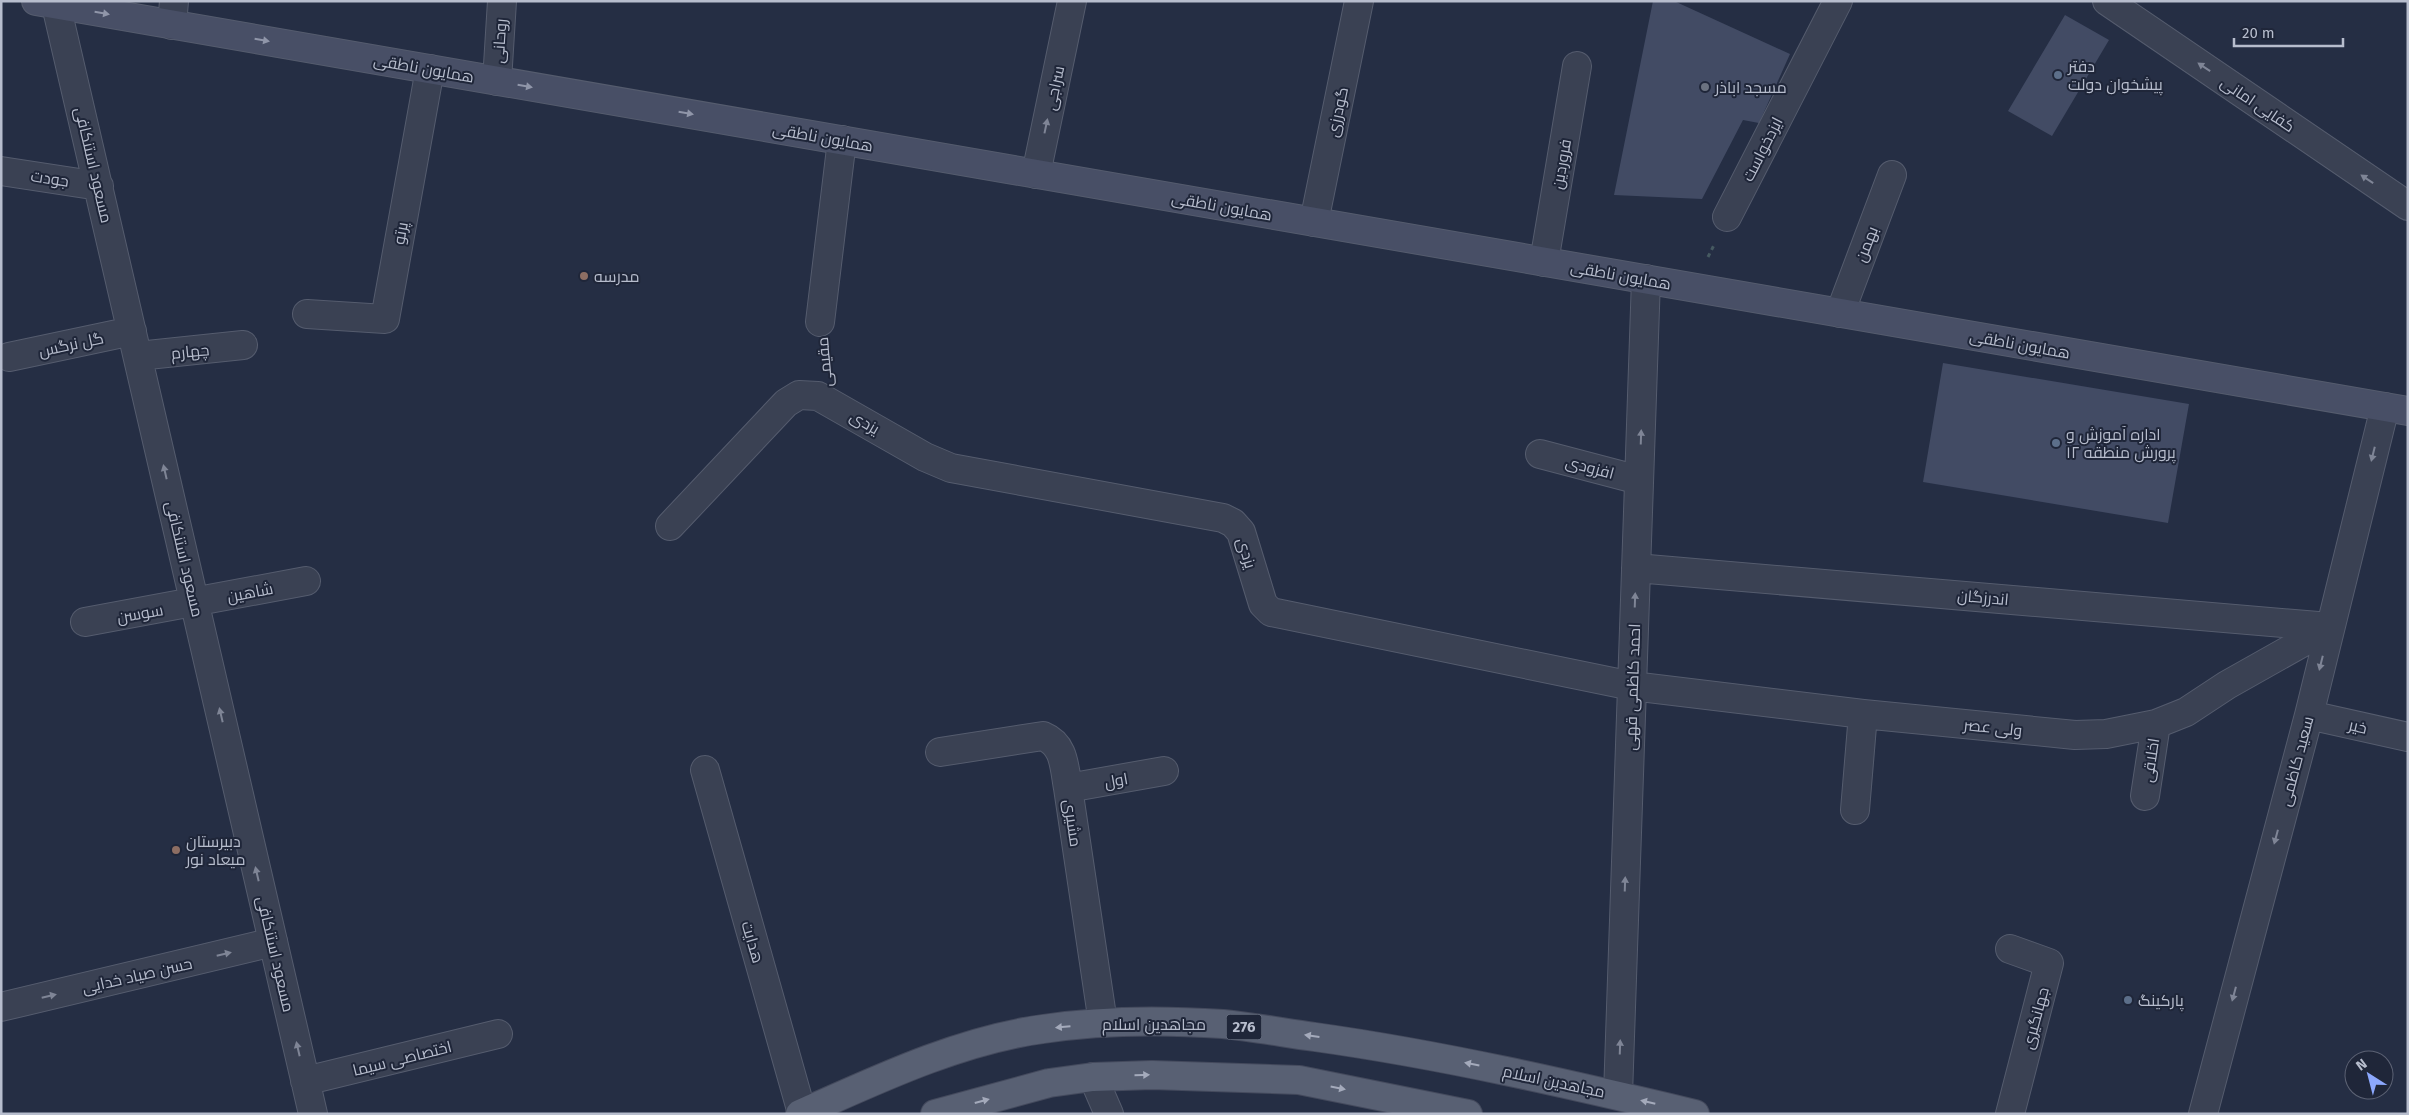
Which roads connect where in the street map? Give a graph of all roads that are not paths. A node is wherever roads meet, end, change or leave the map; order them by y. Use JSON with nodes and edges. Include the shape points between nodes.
{"nodes":[{"id":1,"x":502,"y":1,"type":"edge"},
{"id":2,"x":1072,"y":1,"type":"edge"},
{"id":3,"x":1359,"y":1,"type":"edge"},
{"id":4,"x":1838,"y":1,"type":"edge"},
{"id":5,"x":2108,"y":1,"type":"edge"},
{"id":6,"x":46,"y":3,"type":"edge"},
{"id":7,"x":173,"y":13,"type":"edge"},
{"id":8,"x":1577,"y":66,"type":"dead end"},
{"id":9,"x":430,"y":69,"type":"junction"},
{"id":10,"x":497,"y":80,"type":"junction"},
{"id":11,"x":842,"y":140,"type":"junction"},
{"id":12,"x":1,"y":170,"type":"edge"},
{"id":13,"x":1036,"y":174,"type":"junction"},
{"id":14,"x":1892,"y":175,"type":"dead end"},
{"id":15,"x":99,"y":186,"type":"junction"},
{"id":16,"x":2408,"y":206,"type":"edge"},
{"id":17,"x":1726,"y":217,"type":"road end"},
{"id":18,"x":1314,"y":222,"type":"junction"},
{"id":19,"x":1544,"y":262,"type":"junction"},
{"id":20,"x":1646,"y":279,"type":"junction"},
{"id":21,"x":1840,"y":313,"type":"junction"},
{"id":22,"x":306,"y":314,"type":"dead end"},
{"id":23,"x":820,"y":322,"type":"dead end"},
{"id":24,"x":135,"y":344,"type":"junction"},
{"id":25,"x":243,"y":345,"type":"dead end"},
{"id":26,"x":9,"y":357,"type":"dead end"},
{"id":27,"x":827,"y":400,"type":"joint"},
{"id":28,"x":2396,"y":409,"type":"edge"},
{"id":29,"x":1540,"y":454,"type":"dead end"},
{"id":30,"x":1639,"y":480,"type":"junction"},
{"id":31,"x":670,"y":526,"type":"dead end"},
{"id":32,"x":1636,"y":568,"type":"junction"},
{"id":33,"x":306,"y":581,"type":"dead end"},
{"id":34,"x":195,"y":603,"type":"junction"},
{"id":35,"x":85,"y":622,"type":"dead end"},
{"id":36,"x":2330,"y":627,"type":"junction"},
{"id":37,"x":1632,"y":686,"type":"junction"},
{"id":38,"x":1863,"y":714,"type":"junction"},
{"id":39,"x":2309,"y":715,"type":"junction"},
{"id":40,"x":2156,"y":724,"type":"junction"},
{"id":41,"x":2408,"y":737,"type":"edge"},
{"id":42,"x":940,"y":752,"type":"dead end"},
{"id":43,"x":705,"y":770,"type":"dead end"},
{"id":44,"x":1164,"y":771,"type":"dead end"},
{"id":45,"x":1068,"y":788,"type":"junction"},
{"id":46,"x":2145,"y":796,"type":"dead end"},
{"id":47,"x":1855,"y":810,"type":"dead end"},
{"id":48,"x":273,"y":942,"type":"junction"},
{"id":49,"x":2010,"y":949,"type":"dead end"},
{"id":50,"x":1,"y":1007,"type":"edge"},
{"id":51,"x":1102,"y":1023,"type":"junction"},
{"id":52,"x":498,"y":1034,"type":"dead end"},
{"id":53,"x":1093,"y":1077,"type":"junction"},
{"id":54,"x":305,"y":1081,"type":"junction"},
{"id":55,"x":1618,"y":1096,"type":"junction"},
{"id":56,"x":801,"y":1113,"type":"edge"},
{"id":57,"x":1458,"y":1113,"type":"edge"},
{"id":58,"x":313,"y":1114,"type":"edge"},
{"id":59,"x":935,"y":1114,"type":"edge"},
{"id":60,"x":1109,"y":1114,"type":"edge"},
{"id":61,"x":1695,"y":1114,"type":"edge"},
{"id":62,"x":2010,"y":1114,"type":"edge"},
{"id":63,"x":2202,"y":1114,"type":"edge"}],
"edges":[{"from":1,"to":10,"type":"street","name":"روحانی"},
{"from":13,"to":2,"type":"street","name":"سراجی","one_way":true},
{"from":3,"to":18,"type":"street","name":"گودرزی"},
{"from":4,"to":17,"type":"street","name":"ایزدخواست"},
{"from":16,"to":5,"type":"street","name":"کفایی امانی","one_way":true},
{"from":6,"to":7,"type":"main road","name":"همایون ناطقی","one_way":true},
{"from":6,"to":15,"type":"street","name":"مسعود استنکافی"},
{"from":7,"to":9,"type":"main road","name":"همایون ناطقی","one_way":true},
{"from":8,"to":19,"type":"street","name":"فروردین"},
{"from":9,"to":10,"type":"main road","name":"همایون ناطقی"},
{"from":9,"to":22,"type":"street","name":"پرتو","via":[[385,319]]},
{"from":10,"to":11,"type":"main road","name":"همایون ناطقی","one_way":true},
{"from":11,"to":13,"type":"main road","name":"همایون ناطقی"},
{"from":11,"to":23,"type":"street","name":"مقیمی"},
{"from":12,"to":15,"type":"street","name":"جودت"},
{"from":13,"to":18,"type":"main road","name":"همایون ناطقی"},
{"from":14,"to":21,"type":"street","name":"بهمن"},
{"from":15,"to":24,"type":"street","name":"مسعود استنکافی"},
{"from":18,"to":19,"type":"main road","name":"همایون ناطقی"},
{"from":19,"to":20,"type":"main road","name":"همایون ناطقی"},
{"from":20,"to":21,"type":"main road","name":"همایون ناطقی"},
{"from":30,"to":20,"type":"street","name":"احمد کاظمی قهی","one_way":true},
{"from":21,"to":28,"type":"main road","name":"همایون ناطقی"},
{"from":24,"to":25,"type":"street","name":"چهارم"},
{"from":24,"to":26,"type":"street","name":"گل نرگس"},
{"from":34,"to":24,"type":"street","name":"مسعود استنکافی","one_way":true},
{"from":27,"to":31,"type":"street","name":"مقیمی","via":[[809,394],[792,398]]},
{"from":27,"to":37,"type":"street","name":"یزدی","via":[[951,468],[1223,518],[1241,532],[1263,604],[1271,612]]},
{"from":28,"to":36,"type":"street","name":"سعید کاظمی","one_way":true},
{"from":29,"to":30,"type":"street","name":"افزودی"},
{"from":30,"to":32,"type":"street","name":"احمد کاظمی قهی"},
{"from":32,"to":36,"type":"street","name":"اندرزگان"},
{"from":37,"to":32,"type":"street","name":"احمد کاظمی قهی","one_way":true},
{"from":33,"to":34,"type":"street","name":"شاهین"},
{"from":34,"to":35,"type":"street","name":"سوسن"},
{"from":48,"to":34,"type":"street","name":"مسعود استنکافی","one_way":true},
{"from":36,"to":39,"type":"street","name":"سعید کاظمی","one_way":true},
{"from":36,"to":40,"type":"street","name":"ولی عصر","via":[[2186,712]]},
{"from":37,"to":38,"type":"street","name":"ولی عصر"},
{"from":55,"to":37,"type":"street","name":"احمد کاظمی قهی","one_way":true},
{"from":38,"to":40,"type":"street","name":"ولی عصر","via":[[2075,736],[2106,734]]},
{"from":38,"to":47,"type":"street"},
{"from":39,"to":41,"type":"street","name":"خیر"},
{"from":39,"to":63,"type":"street","name":"سعید کاظمی","one_way":true},
{"from":40,"to":46,"type":"street","name":"اخلاقی"},
{"from":42,"to":45,"type":"street","name":"مشیری","via":[[1042,736],[1057,745]]},
{"from":43,"to":56,"type":"street","name":"هدایت"},
{"from":44,"to":45,"type":"street","name":"اول"},
{"from":45,"to":51,"type":"street","name":"مشیری"},
{"from":50,"to":48,"type":"street","name":"حسن صیاد خدایی","one_way":true},
{"from":54,"to":48,"type":"street","name":"مسعود استنکافی","one_way":true},
{"from":49,"to":62,"type":"street","name":"جهانگیری","via":[[2049,963]]},
{"from":55,"to":51,"type":"main road","name":"مجاهدین اسلام","number":"276","one_way":true,"via":[[1526,1074],[1364,1044],[1224,1024]]},
{"from":51,"to":56,"type":"main road","name":"مجاهدین اسلام","number":"276","one_way":true,"via":[[1042,1029],[979,1042]]},
{"from":52,"to":54,"type":"street","name":"اختصاصی سیما"},
{"from":53,"to":57,"type":"main road","one_way":true,"via":[[1152,1075],[1299,1080]]},
{"from":59,"to":53,"type":"main road","one_way":true,"via":[[1049,1083]]},
{"from":53,"to":60,"type":"street"},
{"from":54,"to":58,"type":"street","name":"مسعود استنکافی"},
{"from":61,"to":55,"type":"main road","name":"مجاهدین اسلام","number":"276","one_way":true}]}
